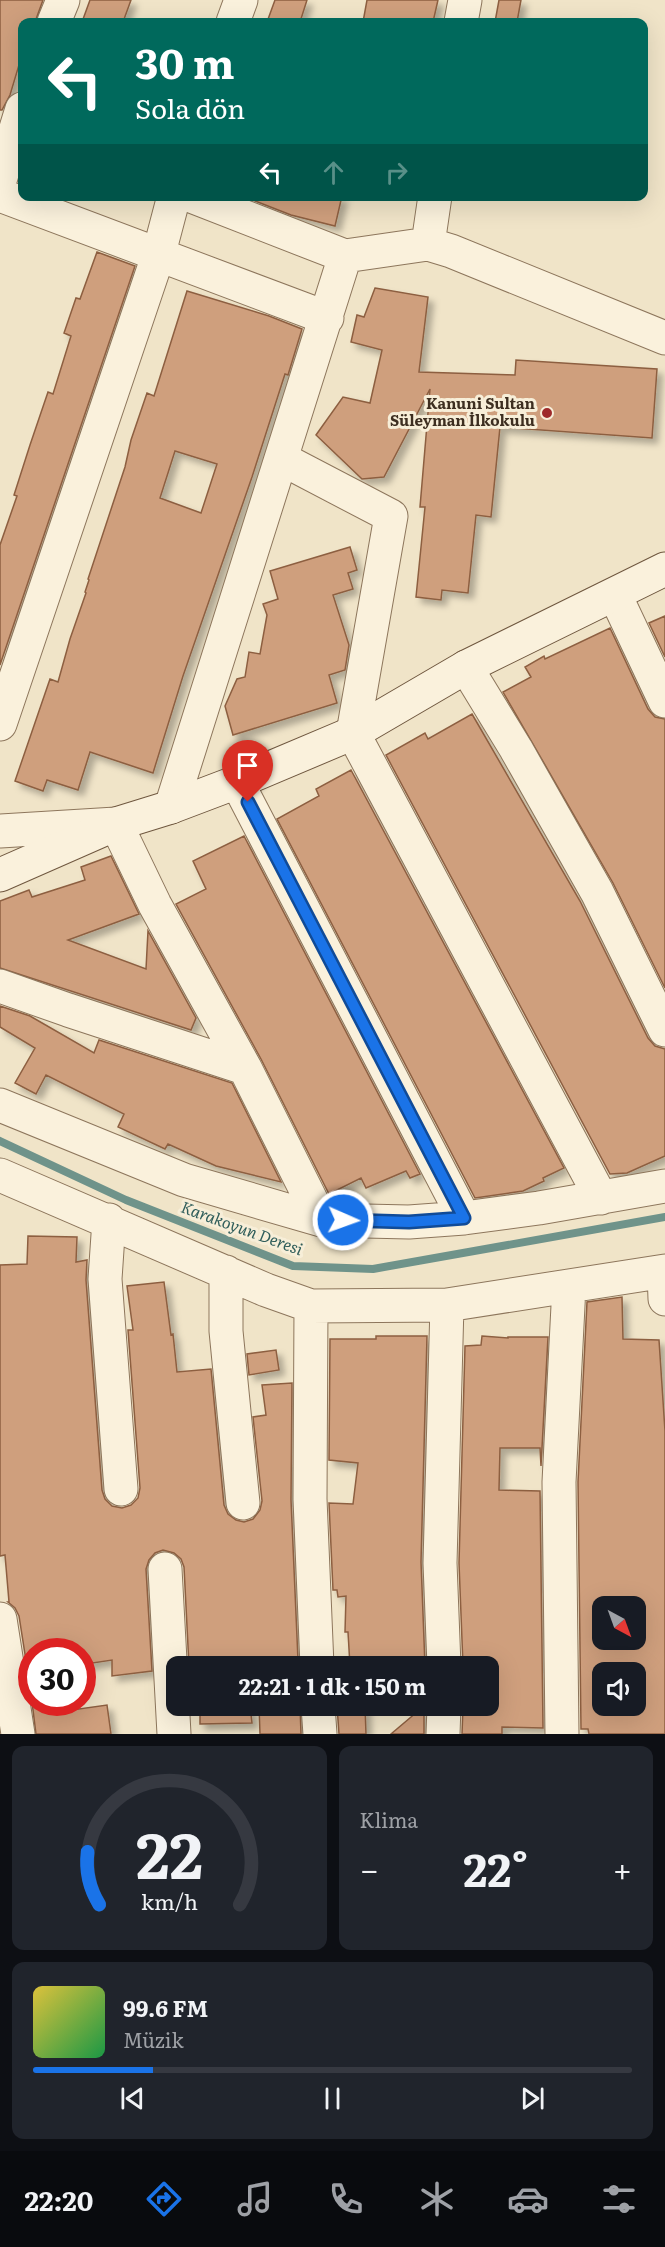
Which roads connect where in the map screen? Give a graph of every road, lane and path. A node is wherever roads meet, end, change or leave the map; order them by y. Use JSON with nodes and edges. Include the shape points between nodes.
{"nodes":[{"id":1,"x":63,"y":0,"type":"edge"},
{"id":2,"x":241,"y":0,"type":"edge"},
{"id":3,"x":465,"y":0,"type":"edge"},
{"id":4,"x":56,"y":18,"type":"edge"},
{"id":5,"x":234,"y":18,"type":"edge"},
{"id":6,"x":463,"y":18,"type":"edge"},
{"id":7,"x":15,"y":125,"type":"edge"},
{"id":8,"x":0,"y":180,"type":"edge"},
{"id":9,"x":0,"y":195,"type":"edge"},
{"id":10,"x":173,"y":201,"type":"edge"},
{"id":11,"x":205,"y":201,"type":"edge"},
{"id":12,"x":434,"y":201,"type":"edge"},
{"id":13,"x":428,"y":244,"type":"junction"},
{"id":14,"x":159,"y":253,"type":"junction"},
{"id":15,"x":345,"y":256,"type":"junction"},
{"id":16,"x":327,"y":318,"type":"junction"},
{"id":17,"x":665,"y":338,"type":"edge"},
{"id":18,"x":282,"y":459,"type":"junction"},
{"id":19,"x":665,"y":569,"type":"edge"},
{"id":20,"x":615,"y":595,"type":"junction"},
{"id":21,"x":466,"y":667,"type":"junction"},
{"id":22,"x":665,"y":701,"type":"edge"},
{"id":23,"x":0,"y":724,"type":"edge"},
{"id":24,"x":353,"y":733,"type":"junction"},
{"id":25,"x":237,"y":782,"type":"junction"},
{"id":26,"x":171,"y":807,"type":"junction"},
{"id":27,"x":116,"y":824,"type":"junction"},
{"id":28,"x":0,"y":831,"type":"edge"},
{"id":29,"x":0,"y":875,"type":"edge"},
{"id":30,"x":0,"y":986,"type":"edge"},
{"id":31,"x":665,"y":1030,"type":"edge"},
{"id":32,"x":245,"y":1068,"type":"junction"},
{"id":33,"x":0,"y":1105,"type":"edge"},
{"id":34,"x":0,"y":1175,"type":"edge"},
{"id":35,"x":665,"y":1186,"type":"edge"},
{"id":36,"x":601,"y":1197,"type":"junction"},
{"id":37,"x":464,"y":1218,"type":"junction"},
{"id":38,"x":109,"y":1220,"type":"junction"},
{"id":39,"x":321,"y":1220,"type":"junction"},
{"id":40,"x":226,"y":1272,"type":"junction"},
{"id":41,"x":664,"y":1281,"type":"edge"},
{"id":42,"x":569,"y":1286,"type":"junction"},
{"id":43,"x":447,"y":1305,"type":"junction"},
{"id":44,"x":311,"y":1306,"type":"junction"},
{"id":45,"x":121,"y":1489,"type":"dead end"},
{"id":46,"x":243,"y":1503,"type":"dead end"},
{"id":47,"x":165,"y":1569,"type":"dead end"},
{"id":48,"x":0,"y":1619,"type":"edge"},
{"id":49,"x":317,"y":1656,"type":"edge"},
{"id":50,"x":444,"y":1656,"type":"edge"},
{"id":51,"x":319,"y":1716,"type":"edge"},
{"id":52,"x":444,"y":1716,"type":"edge"},
{"id":53,"x":18,"y":1734,"type":"edge"},
{"id":54,"x":174,"y":1734,"type":"edge"},
{"id":55,"x":320,"y":1734,"type":"edge"},
{"id":56,"x":443,"y":1734,"type":"edge"},
{"id":57,"x":562,"y":1734,"type":"edge"}],
"edges":[{"from":1,"to":4,"type":"street"},
{"from":2,"to":5,"type":"street"},
{"from":3,"to":6,"type":"street"},
{"from":7,"to":8,"type":"street"},
{"from":9,"to":14,"type":"street"},
{"from":10,"to":14,"type":"street"},
{"from":11,"to":15,"type":"street"},
{"from":12,"to":13,"type":"street"},
{"from":13,"to":15,"type":"street"},
{"from":13,"to":17,"type":"street"},
{"from":14,"to":16,"type":"street"},
{"from":14,"to":23,"type":"street"},
{"from":15,"to":16,"type":"street"},
{"from":16,"to":18,"type":"street"},
{"from":18,"to":24,"type":"street","via":[[391,516]]},
{"from":18,"to":26,"type":"street"},
{"from":19,"to":20,"type":"street"},
{"from":20,"to":21,"type":"street"},
{"from":20,"to":22,"type":"street"},
{"from":21,"to":24,"type":"street"},
{"from":21,"to":31,"type":"street","via":[[597,892]]},
{"from":24,"to":25,"type":"street"},
{"from":24,"to":36,"type":"street"},
{"from":25,"to":26,"type":"street"},
{"from":25,"to":37,"type":"street"},
{"from":26,"to":27,"type":"street"},
{"from":27,"to":28,"type":"street"},
{"from":27,"to":29,"type":"street"},
{"from":27,"to":32,"type":"street","via":[[154,905]]},
{"from":30,"to":32,"type":"street"},
{"from":32,"to":39,"type":"street"},
{"from":33,"to":39,"type":"street","via":[[184,1180]]},
{"from":34,"to":38,"type":"street"},
{"from":35,"to":36,"type":"street"},
{"from":36,"to":37,"type":"street"},
{"from":37,"to":39,"type":"street","via":[[409,1222]]},
{"from":38,"to":40,"type":"street"},
{"from":38,"to":45,"type":"street","via":[[105,1279]]},
{"from":40,"to":44,"type":"street"},
{"from":40,"to":46,"type":"street","via":[[225,1331]]},
{"from":41,"to":42,"type":"street"},
{"from":42,"to":43,"type":"street"},
{"from":42,"to":57,"type":"street","via":[[559,1482]]},
{"from":43,"to":44,"type":"street"},
{"from":43,"to":50,"type":"street","via":[[440,1563]]},
{"from":44,"to":49,"type":"street","via":[[310,1499]]},
{"from":47,"to":54,"type":"street"},
{"from":48,"to":53,"type":"street"},
{"from":51,"to":55,"type":"street"},
{"from":52,"to":56,"type":"street"}]}
